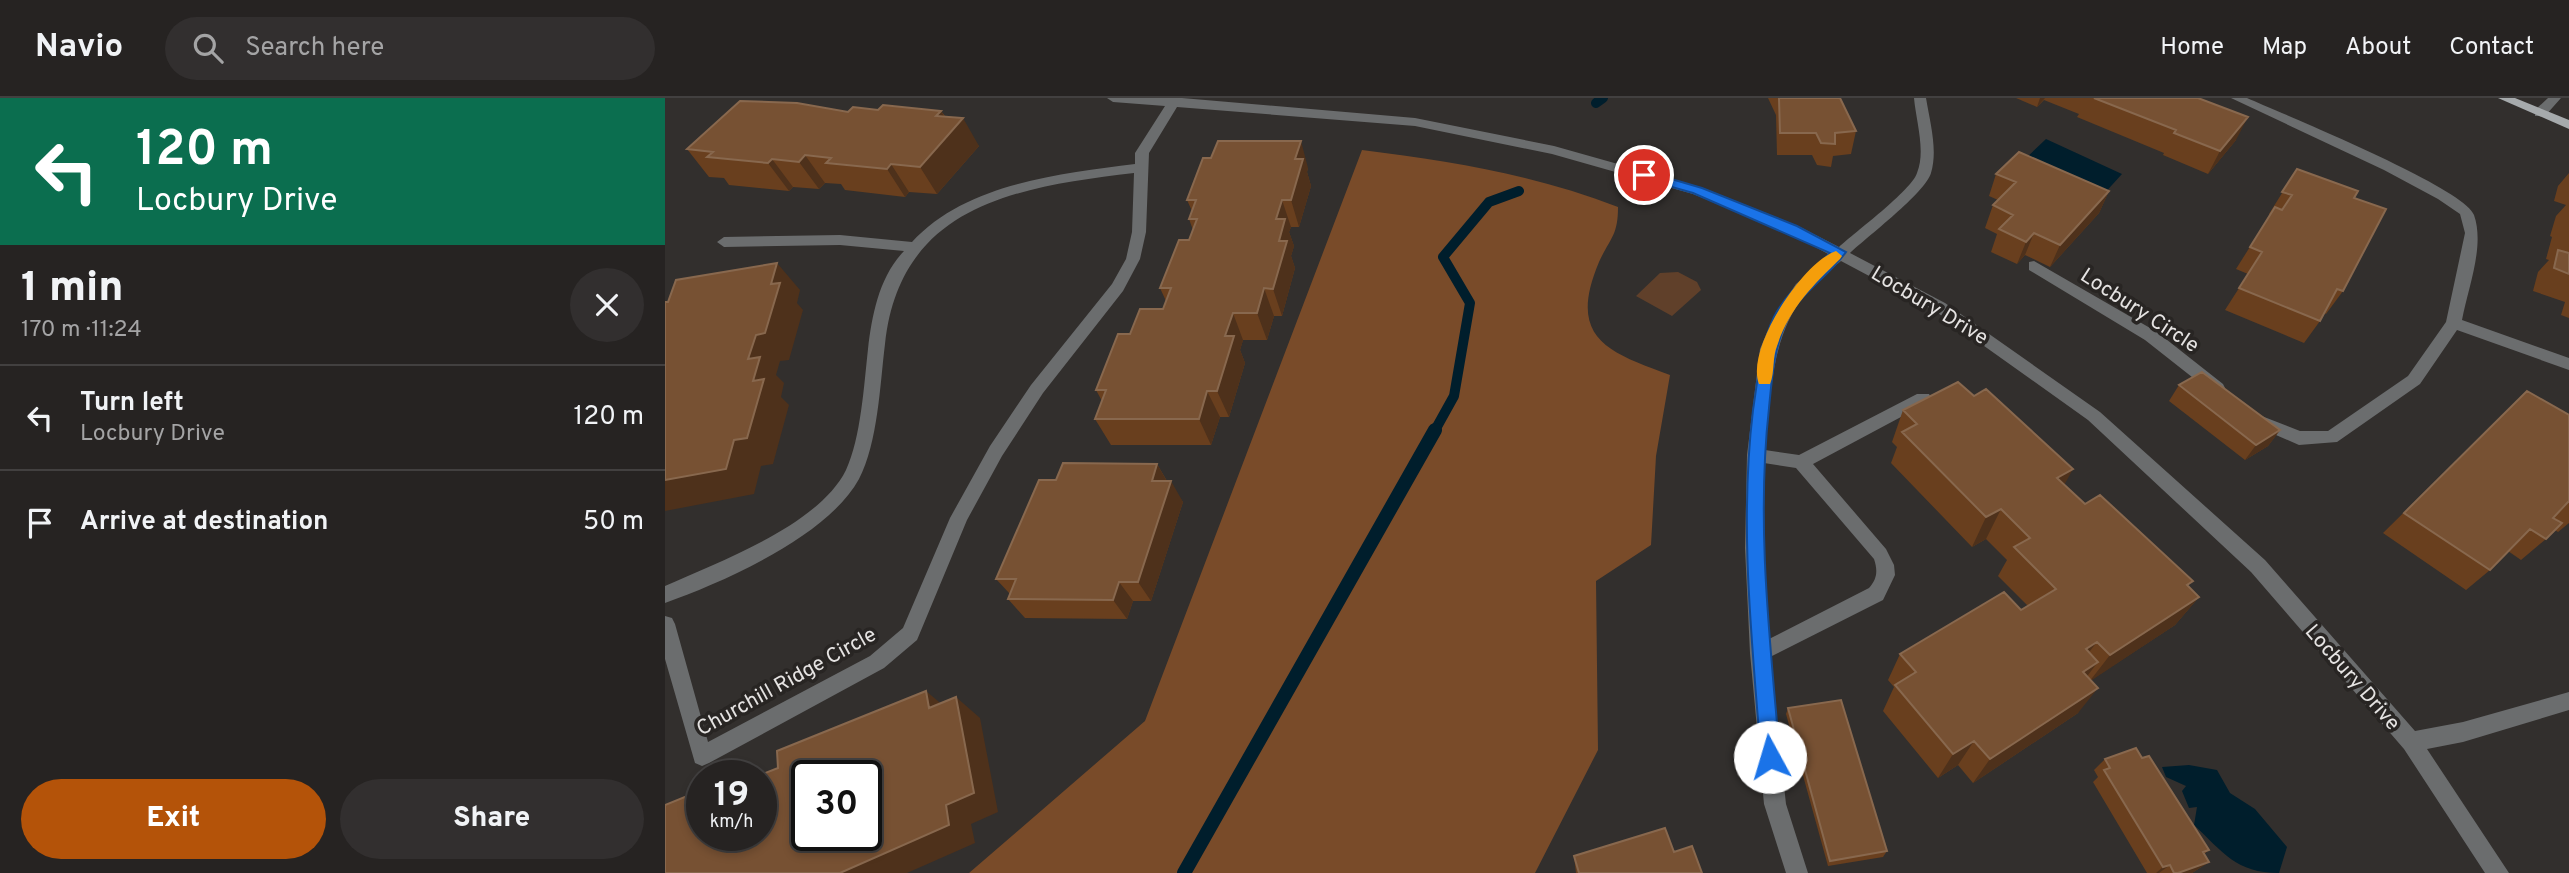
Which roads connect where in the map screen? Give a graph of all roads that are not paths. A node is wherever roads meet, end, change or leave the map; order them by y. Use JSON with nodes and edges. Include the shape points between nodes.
{"nodes":[{"id":1,"x":1113,"y":98,"type":"edge"},
{"id":2,"x":1920,"y":98,"type":"edge"},
{"id":3,"x":2237,"y":98,"type":"edge"},
{"id":4,"x":2504,"y":98,"type":"edge"},
{"id":5,"x":2555,"y":98,"type":"edge"},
{"id":6,"x":1174,"y":100,"type":"edge"},
{"id":7,"x":2540,"y":113,"type":"junction"},
{"id":8,"x":2569,"y":125,"type":"edge"},
{"id":9,"x":1139,"y":167,"type":"junction"},
{"id":10,"x":724,"y":242,"type":"dead end"},
{"id":11,"x":915,"y":247,"type":"junction"},
{"id":12,"x":1839,"y":252,"type":"junction"},
{"id":13,"x":2034,"y":266,"type":"dead end"},
{"id":14,"x":2454,"y":323,"type":"junction"},
{"id":15,"x":2569,"y":364,"type":"edge"},
{"id":16,"x":1923,"y":398,"type":"edge"},
{"id":17,"x":1756,"y":455,"type":"junction"},
{"id":18,"x":1801,"y":462,"type":"junction"},
{"id":19,"x":665,"y":595,"type":"edge"},
{"id":20,"x":665,"y":624,"type":"edge"},
{"id":21,"x":1760,"y":653,"type":"junction"},
{"id":22,"x":2569,"y":701,"type":"edge"},
{"id":23,"x":2411,"y":742,"type":"junction"},
{"id":24,"x":1797,"y":873,"type":"edge"},
{"id":25,"x":2498,"y":873,"type":"edge"}],
"edges":[{"from":1,"to":6,"type":"street","name":"Locbury Drive"},
{"from":2,"to":12,"type":"street","via":[[1927,151],[1924,175]]},
{"from":3,"to":14,"type":"street","name":"Locbury Circle","via":[[2389,167],[2466,212],[2472,233]]},
{"from":4,"to":7,"type":"main road"},
{"from":5,"to":7,"type":"street"},
{"from":6,"to":9,"type":"street","name":"Churchill Ridge Circle","via":[[1142,153]]},
{"from":6,"to":12,"type":"street","name":"Locbury Drive","via":[[1415,122],[1487,134],[1698,191]]},
{"from":7,"to":8,"type":"main road"},
{"from":9,"to":11,"type":"street","via":[[1029,185],[984,198]]},
{"from":9,"to":20,"type":"street","name":"Churchill Ridge Circle","via":[[1139,232],[1133,259],[1118,287],[1037,389],[996,451],[959,518],[910,634],[877,662],[702,756]]},
{"from":10,"to":11,"type":"street","via":[[840,240]]},
{"from":11,"to":19,"type":"street","via":[[886,295],[853,474],[802,526]]},
{"from":12,"to":17,"type":"street","via":[[1801,288],[1768,349]]},
{"from":12,"to":23,"type":"street","name":"Locbury Drive","via":[[1940,307],[2094,416],[2258,566]]},
{"from":13,"to":14,"type":"street","name":"Locbury Circle","via":[[2151,336],[2265,426],[2298,438],[2331,437],[2414,380]]},
{"from":14,"to":15,"type":"street"},
{"from":16,"to":18,"type":"street"},
{"from":17,"to":18,"type":"street"},
{"from":17,"to":21,"type":"street","via":[[1754,548]]},
{"from":18,"to":21,"type":"street","via":[[1880,554],[1885,579],[1876,594]]},
{"from":21,"to":24,"type":"street","via":[[1775,804]]},
{"from":22,"to":23,"type":"street"},
{"from":23,"to":25,"type":"street","name":"Locbury Drive"}]}
